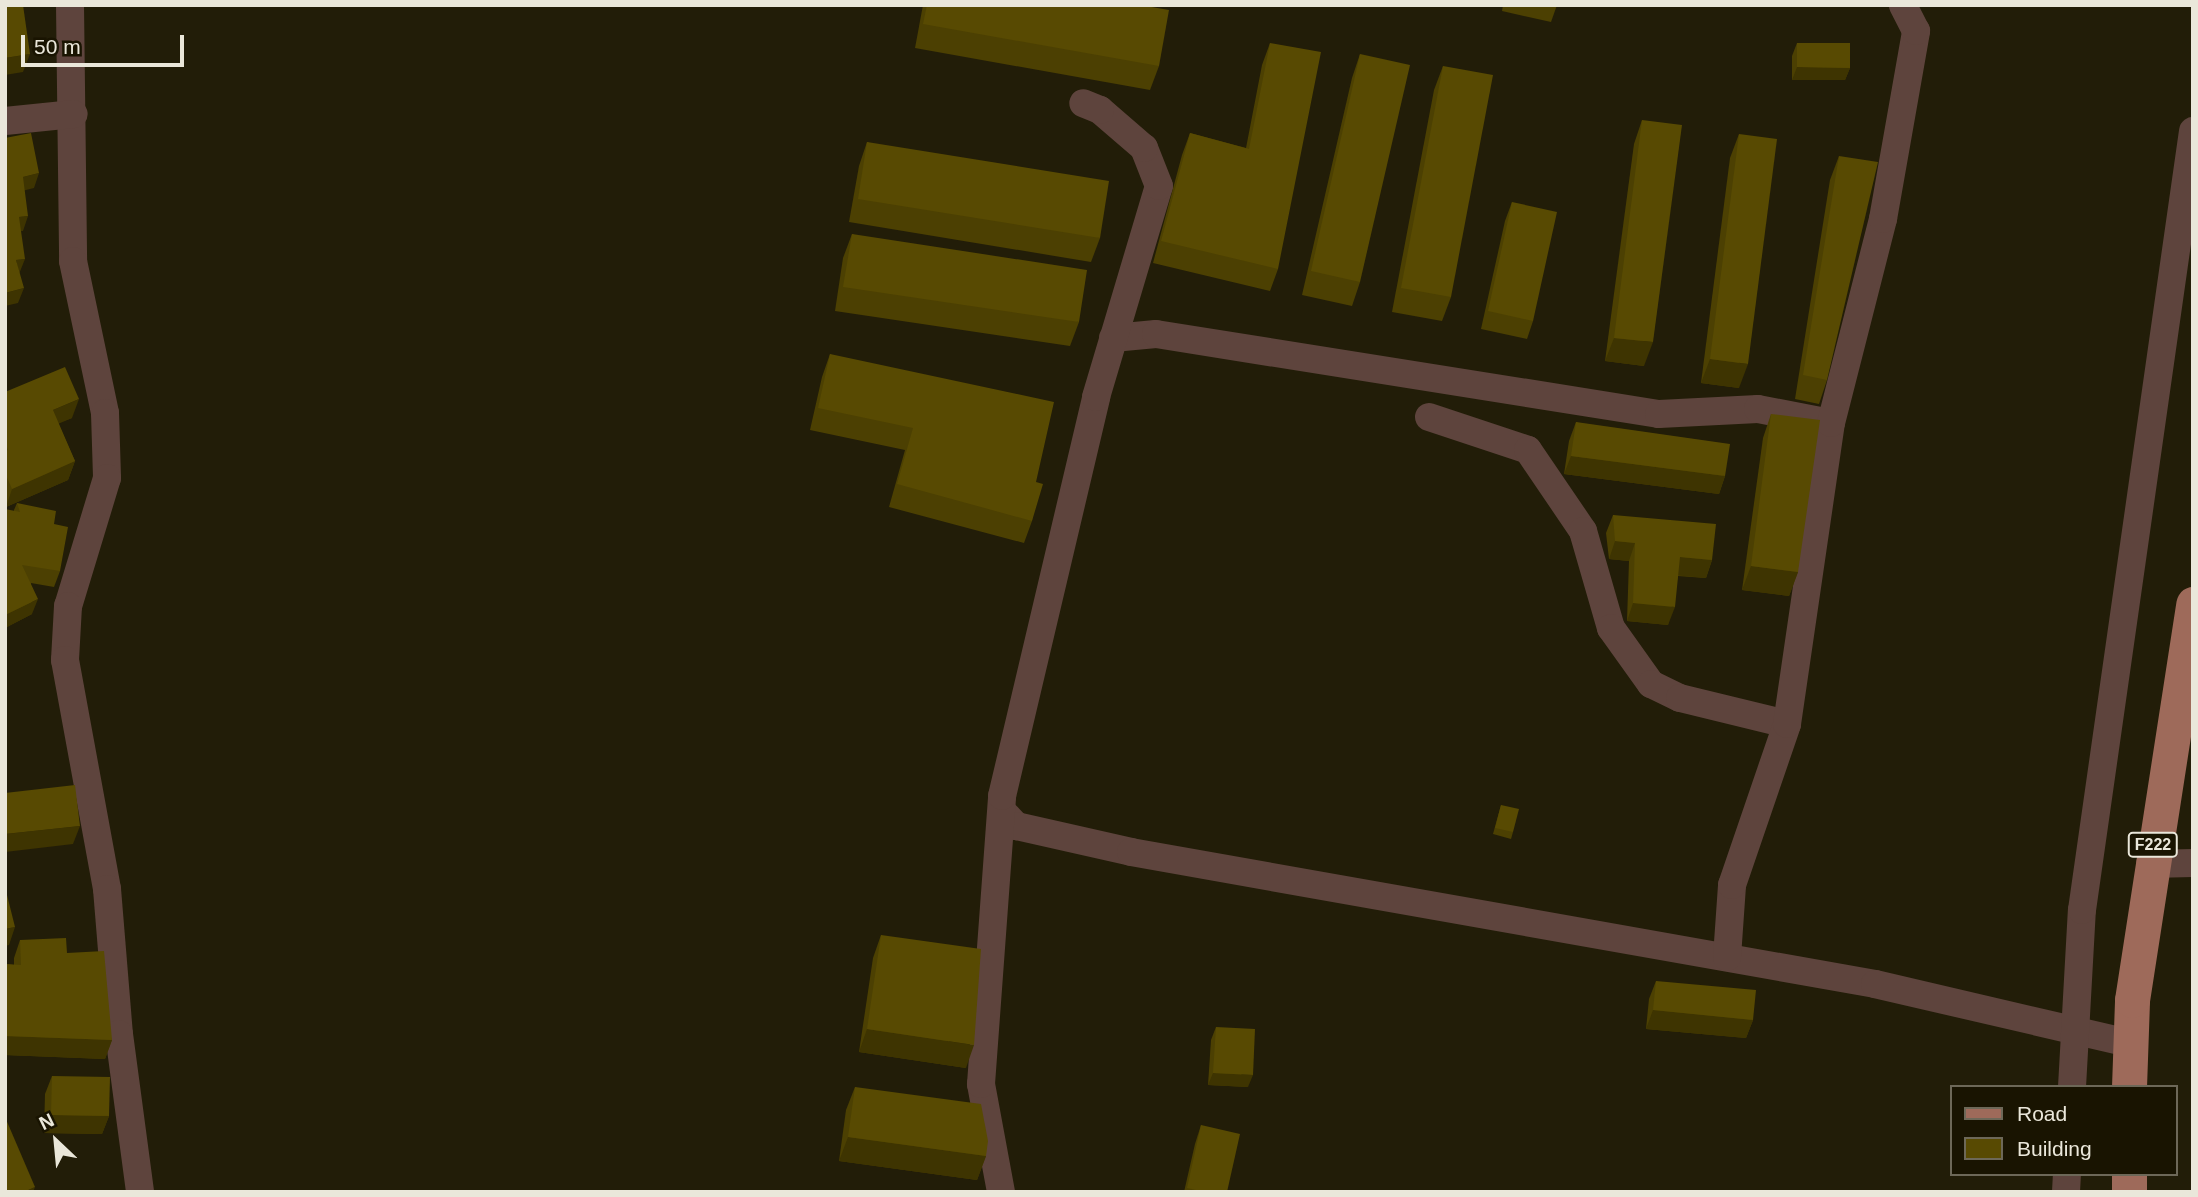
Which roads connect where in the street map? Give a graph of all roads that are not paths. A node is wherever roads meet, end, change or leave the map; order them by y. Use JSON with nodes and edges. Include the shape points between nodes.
{"nodes":[{"id":1,"x":70,"y":5,"type":"edge"},
{"id":2,"x":1903,"y":5,"type":"edge"},
{"id":3,"x":1083,"y":103,"type":"dead end"},
{"id":4,"x":74,"y":114,"type":"junction"},
{"id":5,"x":5,"y":121,"type":"edge"},
{"id":6,"x":2193,"y":131,"type":"edge"},
{"id":7,"x":2188,"y":213,"type":"edge"},
{"id":8,"x":1122,"y":309,"type":"junction"},
{"id":9,"x":1156,"y":334,"type":"junction"},
{"id":10,"x":1114,"y":338,"type":"junction"},
{"id":11,"x":1429,"y":417,"type":"dead end"},
{"id":12,"x":1831,"y":423,"type":"junction"},
{"id":13,"x":2193,"y":604,"type":"edge"},
{"id":14,"x":1787,"y":724,"type":"junction"},
{"id":15,"x":1004,"y":813,"type":"junction"},
{"id":16,"x":2193,"y":863,"type":"edge"},
{"id":17,"x":2150,"y":864,"type":"junction"},
{"id":18,"x":1727,"y":957,"type":"junction"},
{"id":19,"x":2075,"y":1031,"type":"junction"},
{"id":20,"x":2129,"y":1043,"type":"junction"},
{"id":21,"x":2072,"y":1085,"type":"edge"},
{"id":22,"x":2129,"y":1085,"type":"edge"},
{"id":23,"x":140,"y":1192,"type":"edge"},
{"id":24,"x":1001,"y":1192,"type":"edge"}],
"edges":[{"from":1,"to":4,"type":"street"},
{"from":2,"to":12,"type":"street","via":[[1909,9],[1916,31],[1913,52],[1883,219]]},
{"from":3,"to":8,"type":"street","via":[[1128,132],[1144,148],[1158,174],[1159,186]]},
{"from":4,"to":5,"type":"street"},
{"from":4,"to":23,"type":"street","via":[[68,149],[73,261],[105,413],[107,478],[68,606],[65,660],[107,889],[119,1034]]},
{"from":6,"to":7,"type":"street"},
{"from":7,"to":19,"type":"street","via":[[2104,746],[2082,910]]},
{"from":8,"to":9,"type":"street"},
{"from":8,"to":10,"type":"street"},
{"from":9,"to":10,"type":"street"},
{"from":9,"to":12,"type":"street","via":[[1645,412],[1758,409]]},
{"from":10,"to":15,"type":"street","via":[[1002,796]]},
{"from":11,"to":14,"type":"street","via":[[1528,450],[1583,531],[1611,628],[1651,684],[1680,698]]},
{"from":12,"to":14,"type":"street"},
{"from":13,"to":17,"type":"main road","number":"F222"},
{"from":14,"to":18,"type":"street","via":[[1732,885]]},
{"from":15,"to":18,"type":"street","via":[[1016,826],[1131,852]]},
{"from":15,"to":24,"type":"street","via":[[981,1084]]},
{"from":16,"to":17,"type":"street"},
{"from":17,"to":20,"type":"main road","number":"F222"},
{"from":18,"to":19,"type":"street","via":[[1875,984]]},
{"from":19,"to":20,"type":"street"},
{"from":19,"to":21,"type":"street"},
{"from":20,"to":22,"type":"main road","number":"F222"}]}
